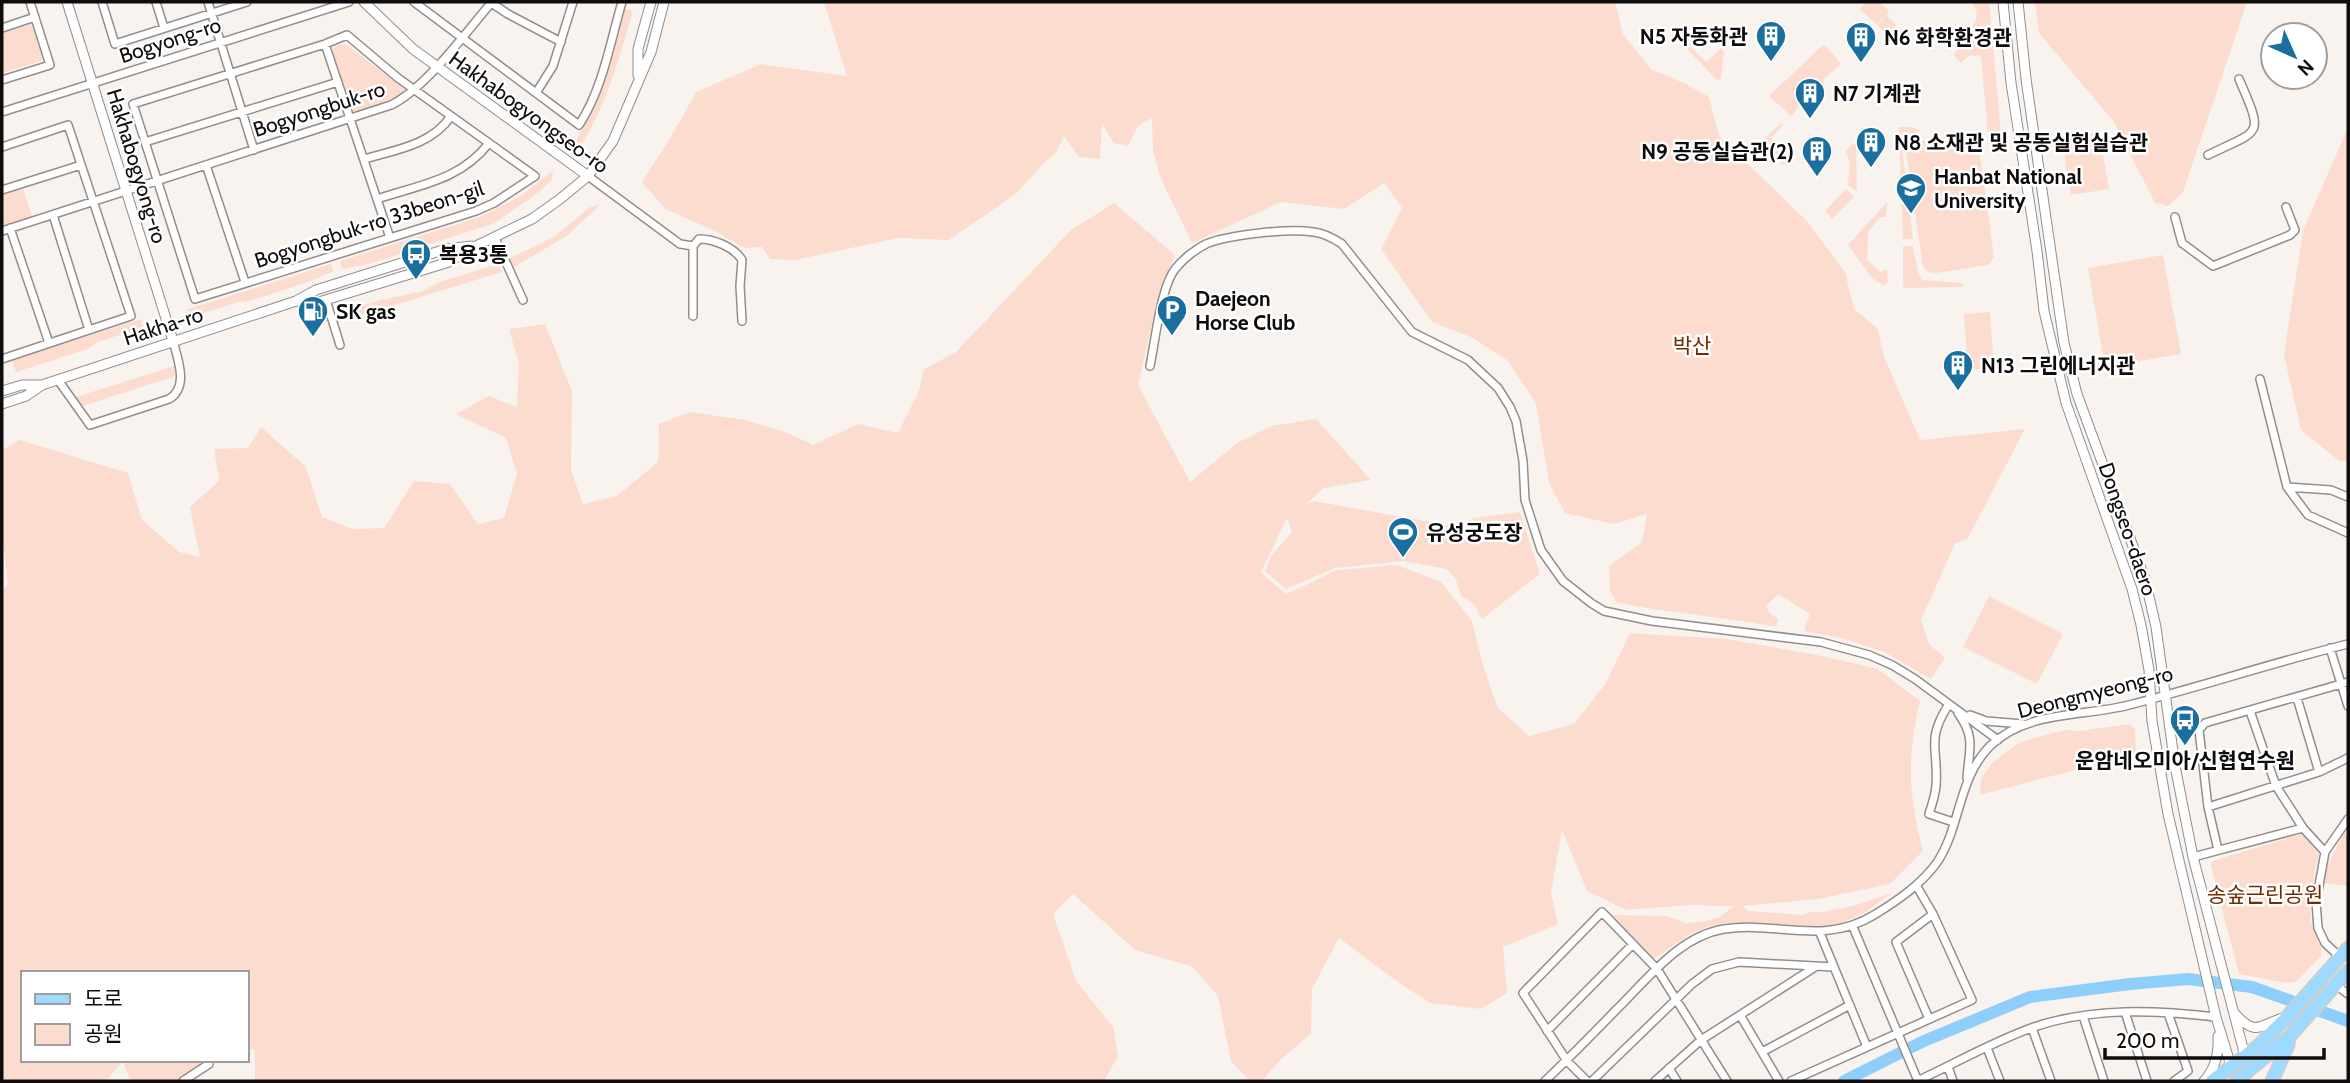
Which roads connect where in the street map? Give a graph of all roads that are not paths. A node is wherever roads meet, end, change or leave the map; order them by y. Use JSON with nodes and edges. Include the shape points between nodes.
{"nodes":[{"id":1,"x":30,"y":2,"type":"edge"},
{"id":2,"x":67,"y":2,"type":"edge"},
{"id":3,"x":103,"y":2,"type":"edge"},
{"id":4,"x":156,"y":2,"type":"edge"},
{"id":5,"x":208,"y":2,"type":"edge"},
{"id":6,"x":247,"y":2,"type":"edge"},
{"id":7,"x":349,"y":2,"type":"edge"},
{"id":8,"x":364,"y":2,"type":"edge"},
{"id":9,"x":414,"y":2,"type":"edge"},
{"id":10,"x":491,"y":2,"type":"edge"},
{"id":11,"x":573,"y":2,"type":"edge"},
{"id":12,"x":622,"y":2,"type":"edge"},
{"id":13,"x":651,"y":2,"type":"edge"},
{"id":14,"x":664,"y":2,"type":"edge"},
{"id":15,"x":2003,"y":2,"type":"edge"},
{"id":16,"x":2018,"y":2,"type":"edge"},
{"id":17,"x":211,"y":13,"type":"junction"},
{"id":18,"x":35,"y":17,"type":"junction"},
{"id":19,"x":2,"y":28,"type":"edge"},
{"id":20,"x":164,"y":28,"type":"junction"},
{"id":21,"x":461,"y":38,"type":"junction"},
{"id":22,"x":561,"y":42,"type":"junction"},
{"id":23,"x":220,"y":43,"type":"junction"},
{"id":24,"x":325,"y":44,"type":"junction"},
{"id":25,"x":436,"y":66,"type":"junction"},
{"id":26,"x":230,"y":74,"type":"junction"},
{"id":27,"x":2239,"y":79,"type":"dead end"},
{"id":28,"x":2,"y":80,"type":"edge"},
{"id":29,"x":638,"y":80,"type":"junction"},
{"id":30,"x":338,"y":82,"type":"junction"},
{"id":31,"x":92,"y":83,"type":"junction"},
{"id":32,"x":414,"y":89,"type":"junction"},
{"id":33,"x":536,"y":93,"type":"junction"},
{"id":34,"x":2,"y":112,"type":"edge"},
{"id":35,"x":242,"y":112,"type":"junction"},
{"id":36,"x":451,"y":116,"type":"junction"},
{"id":37,"x":350,"y":119,"type":"junction"},
{"id":38,"x":145,"y":142,"type":"junction"},
{"id":39,"x":489,"y":143,"type":"junction"},
{"id":40,"x":2,"y":147,"type":"edge"},
{"id":41,"x":254,"y":150,"type":"junction"},
{"id":42,"x":2208,"y":155,"type":"dead end"},
{"id":43,"x":364,"y":159,"type":"junction"},
{"id":44,"x":81,"y":165,"type":"junction"},
{"id":45,"x":206,"y":165,"type":"junction"},
{"id":46,"x":587,"y":176,"type":"junction"},
{"id":47,"x":157,"y":181,"type":"junction"},
{"id":48,"x":2,"y":190,"type":"edge"},
{"id":49,"x":126,"y":191,"type":"junction"},
{"id":50,"x":377,"y":198,"type":"junction"},
{"id":51,"x":93,"y":202,"type":"junction"},
{"id":52,"x":2286,"y":207,"type":"dead end"},
{"id":53,"x":53,"y":215,"type":"junction"},
{"id":54,"x":2175,"y":217,"type":"dead end"},
{"id":55,"x":6,"y":229,"type":"edge"},
{"id":56,"x":390,"y":238,"type":"junction"},
{"id":57,"x":495,"y":238,"type":"junction"},
{"id":58,"x":476,"y":246,"type":"junction"},
{"id":59,"x":693,"y":246,"type":"junction"},
{"id":60,"x":245,"y":282,"type":"junction"},
{"id":61,"x":326,"y":300,"type":"junction"},
{"id":62,"x":523,"y":300,"type":"dead end"},
{"id":63,"x":296,"y":301,"type":"junction"},
{"id":64,"x":693,"y":316,"type":"dead end"},
{"id":65,"x":742,"y":321,"type":"dead end"},
{"id":66,"x":89,"y":330,"type":"junction"},
{"id":67,"x":173,"y":341,"type":"junction"},
{"id":68,"x":49,"y":343,"type":"junction"},
{"id":69,"x":340,"y":345,"type":"dead end"},
{"id":70,"x":2,"y":357,"type":"edge"},
{"id":71,"x":1150,"y":366,"type":"dead end"},
{"id":72,"x":2260,"y":379,"type":"dead end"},
{"id":73,"x":58,"y":380,"type":"junction"},
{"id":74,"x":42,"y":385,"type":"junction"},
{"id":75,"x":2,"y":391,"type":"edge"},
{"id":76,"x":2,"y":404,"type":"edge"},
{"id":77,"x":2287,"y":487,"type":"junction"},
{"id":78,"x":2348,"y":497,"type":"edge"},
{"id":79,"x":2348,"y":523,"type":"edge"},
{"id":80,"x":2346,"y":532,"type":"edge"},
{"id":81,"x":2348,"y":644,"type":"edge"},
{"id":82,"x":2330,"y":648,"type":"junction"},
{"id":83,"x":2345,"y":683,"type":"edge"},
{"id":84,"x":2166,"y":694,"type":"junction"},
{"id":85,"x":2151,"y":698,"type":"junction"},
{"id":86,"x":2297,"y":698,"type":"junction"},
{"id":87,"x":1951,"y":705,"type":"junction"},
{"id":88,"x":2348,"y":706,"type":"edge"},
{"id":89,"x":2250,"y":711,"type":"junction"},
{"id":90,"x":2023,"y":724,"type":"junction"},
{"id":91,"x":1998,"y":740,"type":"junction"},
{"id":92,"x":2348,"y":758,"type":"edge"},
{"id":93,"x":2319,"y":772,"type":"junction"},
{"id":94,"x":1966,"y":782,"type":"junction"},
{"id":95,"x":2276,"y":786,"type":"junction"},
{"id":96,"x":2208,"y":807,"type":"junction"},
{"id":97,"x":2348,"y":820,"type":"edge"},
{"id":98,"x":1953,"y":822,"type":"junction"},
{"id":99,"x":2303,"y":828,"type":"junction"},
{"id":100,"x":2218,"y":850,"type":"junction"},
{"id":101,"x":2325,"y":852,"type":"junction"},
{"id":102,"x":2193,"y":857,"type":"junction"},
{"id":103,"x":1916,"y":885,"type":"junction"},
{"id":104,"x":1933,"y":914,"type":"junction"},
{"id":105,"x":1853,"y":926,"type":"junction"},
{"id":106,"x":1820,"y":933,"type":"junction"},
{"id":107,"x":1633,"y":944,"type":"junction"},
{"id":108,"x":2344,"y":952,"type":"edge"},
{"id":109,"x":1816,"y":966,"type":"junction"},
{"id":110,"x":1834,"y":967,"type":"junction"},
{"id":111,"x":1657,"y":969,"type":"junction"},
{"id":112,"x":2348,"y":971,"type":"edge"},
{"id":113,"x":2331,"y":990,"type":"junction"},
{"id":114,"x":2348,"y":994,"type":"edge"},
{"id":115,"x":1677,"y":999,"type":"junction"},
{"id":116,"x":1850,"y":1005,"type":"junction"},
{"id":117,"x":2125,"y":1012,"type":"junction"},
{"id":118,"x":2234,"y":1012,"type":"junction"},
{"id":119,"x":2168,"y":1013,"type":"junction"},
{"id":120,"x":2215,"y":1014,"type":"junction"},
{"id":121,"x":1740,"y":1015,"type":"junction"},
{"id":122,"x":2083,"y":1016,"type":"junction"},
{"id":123,"x":2287,"y":1017,"type":"junction"},
{"id":124,"x":1930,"y":1019,"type":"junction"},
{"id":125,"x":2032,"y":1028,"type":"junction"},
{"id":126,"x":1547,"y":1031,"type":"junction"},
{"id":127,"x":1898,"y":1035,"type":"junction"},
{"id":128,"x":2289,"y":1037,"type":"junction"},
{"id":129,"x":1701,"y":1040,"type":"junction"},
{"id":130,"x":1867,"y":1047,"type":"junction"},
{"id":131,"x":1987,"y":1048,"type":"junction"},
{"id":132,"x":1762,"y":1052,"type":"junction"},
{"id":133,"x":2245,"y":1056,"type":"junction"},
{"id":134,"x":1567,"y":1061,"type":"junction"},
{"id":135,"x":209,"y":1064,"type":"dead end"},
{"id":136,"x":2231,"y":1066,"type":"junction"},
{"id":137,"x":1948,"y":1067,"type":"junction"},
{"id":138,"x":1669,"y":1068,"type":"junction"},
{"id":139,"x":2253,"y":1076,"type":"edge"},
{"id":140,"x":1917,"y":1079,"type":"edge"},
{"id":141,"x":183,"y":1081,"type":"edge"},
{"id":142,"x":1545,"y":1081,"type":"edge"},
{"id":143,"x":1590,"y":1081,"type":"edge"},
{"id":144,"x":1655,"y":1081,"type":"edge"},
{"id":145,"x":1677,"y":1081,"type":"edge"},
{"id":146,"x":1727,"y":1081,"type":"edge"},
{"id":147,"x":1779,"y":1081,"type":"edge"},
{"id":148,"x":1791,"y":1081,"type":"edge"},
{"id":149,"x":1954,"y":1081,"type":"edge"},
{"id":150,"x":2000,"y":1081,"type":"edge"},
{"id":151,"x":2051,"y":1081,"type":"edge"},
{"id":152,"x":2105,"y":1081,"type":"edge"},
{"id":153,"x":2147,"y":1081,"type":"edge"},
{"id":154,"x":2174,"y":1081,"type":"edge"},
{"id":155,"x":2204,"y":1081,"type":"edge"},
{"id":156,"x":2212,"y":1081,"type":"edge"},
{"id":157,"x":2237,"y":1081,"type":"edge"},
{"id":158,"x":2272,"y":1081,"type":"edge"}],
"edges":[{"from":1,"to":18,"type":"street"},
{"from":2,"to":31,"type":"street","name":"Hakhabogyong-ro"},
{"from":3,"to":20,"type":"street","via":[[115,44]]},
{"from":4,"to":20,"type":"street"},
{"from":5,"to":17,"type":"street"},
{"from":6,"to":17,"type":"street"},
{"from":7,"to":23,"type":"street","name":"Bogyong-ro"},
{"from":8,"to":25,"type":"street","name":"Hakhabogyongseo-ro"},
{"from":9,"to":21,"type":"street"},
{"from":10,"to":21,"type":"street","name":"Bogyongbuk-ro"},
{"from":10,"to":22,"type":"street","name":"Bogyongbuk-ro"},
{"from":11,"to":22,"type":"street"},
{"from":12,"to":33,"type":"street","via":[[598,86],[579,125]]},
{"from":13,"to":29,"type":"street","name":"Hakha-ro","via":[[638,49]]},
{"from":14,"to":29,"type":"street","name":"Hakha-ro"},
{"from":15,"to":85,"type":"street","name":"Dongseo-daero","via":[[2044,310],[2066,403],[2132,589]]},
{"from":16,"to":84,"type":"street","name":"Dongseo-daero","via":[[2063,343],[2077,394],[2145,579]]},
{"from":17,"to":20,"type":"street"},
{"from":17,"to":23,"type":"street"},
{"from":18,"to":19,"type":"street"},
{"from":18,"to":28,"type":"street","via":[[50,65]]},
{"from":21,"to":25,"type":"street","name":"Bogyongbuk-ro"},
{"from":21,"to":33,"type":"street"},
{"from":22,"to":33,"type":"street"},
{"from":23,"to":26,"type":"street"},
{"from":23,"to":31,"type":"street","name":"Bogyong-ro"},
{"from":24,"to":26,"type":"street"},
{"from":24,"to":30,"type":"street"},
{"from":24,"to":32,"type":"street","name":"Bogyongbuk-ro 33beon-gil","via":[[347,34]]},
{"from":25,"to":32,"type":"street","name":"Bogyongbuk-ro"},
{"from":25,"to":46,"type":"street","name":"Hakhabogyongseo-ro"},
{"from":26,"to":35,"type":"street"},
{"from":26,"to":38,"type":"street","via":[[133,104]]},
{"from":27,"to":42,"type":"street","via":[[2256,119],[2255,128],[2250,136]]},
{"from":29,"to":46,"type":"street","name":"Hakha-ro","via":[[613,141]]},
{"from":30,"to":35,"type":"street"},
{"from":30,"to":37,"type":"street"},
{"from":31,"to":34,"type":"street","name":"Bogyong-ro"},
{"from":31,"to":49,"type":"street","name":"Hakhabogyong-ro"},
{"from":32,"to":36,"type":"street","name":"Bogyongbuk-ro 33beon-gil"},
{"from":32,"to":37,"type":"street","name":"Bogyongbuk-ro","via":[[391,106]]},
{"from":35,"to":38,"type":"street"},
{"from":35,"to":41,"type":"street"},
{"from":36,"to":39,"type":"street","name":"Bogyongbuk-ro 33beon-gil"},
{"from":36,"to":43,"type":"street","via":[[441,130],[426,139]]},
{"from":37,"to":41,"type":"street","name":"Bogyongbuk-ro"},
{"from":37,"to":43,"type":"street"},
{"from":38,"to":47,"type":"street"},
{"from":39,"to":50,"type":"street","name":"Bogyongbuk-ro 33beon-gil","via":[[472,162],[451,175]]},
{"from":39,"to":56,"type":"street","name":"Bogyongbuk-ro 33beon-gil","via":[[535,176],[477,211]]},
{"from":40,"to":44,"type":"street","via":[[68,125]]},
{"from":41,"to":45,"type":"street","name":"Bogyongbuk-ro"},
{"from":43,"to":50,"type":"street"},
{"from":44,"to":48,"type":"street"},
{"from":44,"to":51,"type":"street"},
{"from":45,"to":47,"type":"street","name":"Bogyongbuk-ro"},
{"from":45,"to":60,"type":"street"},
{"from":46,"to":57,"type":"street","name":"Hakha-ro","via":[[532,219]]},
{"from":46,"to":59,"type":"street","name":"Hakhabogyongseo-ro","via":[[680,244]]},
{"from":47,"to":49,"type":"street","name":"Bogyongbuk-ro"},
{"from":47,"to":60,"type":"street","name":"Bogyongbuk-ro 33beon-gil","via":[[195,299]]},
{"from":49,"to":51,"type":"street","name":"Bogyongbuk-ro"},
{"from":49,"to":67,"type":"street","name":"Hakhabogyong-ro"},
{"from":50,"to":56,"type":"street"},
{"from":51,"to":53,"type":"street","name":"Bogyongbuk-ro"},
{"from":51,"to":66,"type":"street","via":[[131,316]]},
{"from":52,"to":54,"type":"street","via":[[2295,230],[2290,235],[2213,266],[2182,243]]},
{"from":53,"to":55,"type":"street","name":"Bogyongbuk-ro"},
{"from":53,"to":66,"type":"street"},
{"from":55,"to":68,"type":"street","name":"Bogyongbuk-ro"},
{"from":56,"to":60,"type":"street","name":"Bogyongbuk-ro 33beon-gil"},
{"from":57,"to":58,"type":"street","name":"Hakha-ro"},
{"from":57,"to":62,"type":"street"},
{"from":58,"to":61,"type":"street","name":"Hakha-ro","via":[[449,262]]},
{"from":58,"to":63,"type":"street","name":"Hakha-ro","via":[[446,249],[316,290]]},
{"from":59,"to":64,"type":"street"},
{"from":59,"to":65,"type":"street","via":[[699,239],[707,239],[742,260]]},
{"from":61,"to":63,"type":"street","name":"Hakha-ro"},
{"from":61,"to":69,"type":"street"},
{"from":63,"to":67,"type":"street","name":"Hakha-ro"},
{"from":66,"to":68,"type":"street"},
{"from":67,"to":73,"type":"street","name":"Hakha-ro"},
{"from":67,"to":73,"type":"street","via":[[181,383],[169,399],[90,425]]},
{"from":68,"to":70,"type":"street"},
{"from":71,"to":87,"type":"street","via":[[1168,282],[1176,267],[1205,245],[1295,231],[1332,237],[1412,331],[1468,360],[1498,388],[1516,421],[1525,500],[1541,550],[1563,581],[1591,603],[1604,611],[1652,621],[1842,646],[1892,665]]},
{"from":72,"to":77,"type":"street"},
{"from":73,"to":74,"type":"street","name":"Hakha-ro"},
{"from":74,"to":75,"type":"street","name":"Hakha-ro"},
{"from":74,"to":76,"type":"street","name":"Hakha-ro"},
{"from":77,"to":78,"type":"street","via":[[2331,490]]},
{"from":77,"to":80,"type":"street","via":[[2308,514]]},
{"from":79,"to":80,"type":"street"},
{"from":81,"to":82,"type":"street","name":"Deongmyeong-ro"},
{"from":82,"to":83,"type":"street"},
{"from":82,"to":84,"type":"street","name":"Deongmyeong-ro"},
{"from":83,"to":86,"type":"street"},
{"from":83,"to":88,"type":"street"},
{"from":84,"to":85,"type":"street","name":"Deongmyeong-ro"},
{"from":84,"to":102,"type":"street","name":"Dongseo-daero"},
{"from":85,"to":90,"type":"street","name":"Deongmyeong-ro"},
{"from":85,"to":120,"type":"street","name":"Dongseo-daero","via":[[2160,777]]},
{"from":86,"to":89,"type":"street"},
{"from":86,"to":93,"type":"street"},
{"from":87,"to":90,"type":"street","via":[[1986,721]]},
{"from":87,"to":91,"type":"street"},
{"from":87,"to":94,"type":"street","via":[[1971,739]]},
{"from":87,"to":98,"type":"street","via":[[1941,716],[1934,741],[1936,786],[1929,814]]},
{"from":89,"to":95,"type":"street"},
{"from":89,"to":96,"type":"street","via":[[2205,723],[2199,730]]},
{"from":90,"to":91,"type":"street","name":"Deongmyeong-ro"},
{"from":91,"to":94,"type":"street","name":"Deongmyeong-ro"},
{"from":92,"to":93,"type":"street"},
{"from":93,"to":95,"type":"street"},
{"from":94,"to":98,"type":"street","name":"Deongmyeong-ro"},
{"from":95,"to":96,"type":"street"},
{"from":95,"to":99,"type":"street"},
{"from":96,"to":100,"type":"street"},
{"from":97,"to":101,"type":"street"},
{"from":98,"to":103,"type":"street","name":"Deongmyeong-ro","via":[[1938,860]]},
{"from":99,"to":100,"type":"street"},
{"from":99,"to":101,"type":"street"},
{"from":100,"to":102,"type":"street"},
{"from":101,"to":108,"type":"street","via":[[2316,902],[2318,928],[2325,943]]},
{"from":102,"to":118,"type":"street","name":"Dongseo-daero"},
{"from":103,"to":104,"type":"street"},
{"from":103,"to":105,"type":"street","name":"Deongmyeong-ro"},
{"from":104,"to":124,"type":"street","via":[[1896,943]]},
{"from":104,"to":124,"type":"street","via":[[1972,1000]]},
{"from":105,"to":106,"type":"street","name":"Deongmyeong-ro"},
{"from":105,"to":127,"type":"street"},
{"from":106,"to":110,"type":"street"},
{"from":106,"to":111,"type":"street","name":"Deongmyeong-ro","via":[[1723,929],[1690,942]]},
{"from":107,"to":111,"type":"street"},
{"from":107,"to":126,"type":"street"},
{"from":107,"to":126,"type":"street","via":[[1602,912],[1522,993]]},
{"from":108,"to":123,"type":"main road"},
{"from":109,"to":110,"type":"street"},
{"from":109,"to":115,"type":"street","via":[[1720,965]]},
{"from":109,"to":121,"type":"street"},
{"from":110,"to":116,"type":"street"},
{"from":111,"to":115,"type":"street"},
{"from":111,"to":134,"type":"street","name":"Deongmyeong-ro"},
{"from":112,"to":113,"type":"main road"},
{"from":113,"to":114,"type":"street"},
{"from":113,"to":128,"type":"main road"},
{"from":115,"to":129,"type":"street"},
{"from":115,"to":143,"type":"street"},
{"from":116,"to":130,"type":"street"},
{"from":116,"to":132,"type":"street"},
{"from":117,"to":119,"type":"street"},
{"from":117,"to":122,"type":"street"},
{"from":117,"to":153,"type":"street"},
{"from":118,"to":123,"type":"street","via":[[2254,1028]]},
{"from":118,"to":133,"type":"street","name":"Dongseo-daero"},
{"from":119,"to":120,"type":"street"},
{"from":119,"to":154,"type":"street","via":[[2188,1072]]},
{"from":120,"to":136,"type":"street","name":"Dongseo-daero"},
{"from":120,"to":155,"type":"street","via":[[2218,1049],[2213,1070]]},
{"from":121,"to":129,"type":"street"},
{"from":121,"to":132,"type":"street"},
{"from":122,"to":125,"type":"street"},
{"from":122,"to":152,"type":"street"},
{"from":123,"to":133,"type":"main road"},
{"from":124,"to":127,"type":"street"},
{"from":125,"to":131,"type":"street"},
{"from":125,"to":151,"type":"street"},
{"from":126,"to":134,"type":"street"},
{"from":127,"to":130,"type":"street"},
{"from":127,"to":140,"type":"street"},
{"from":128,"to":139,"type":"main road"},
{"from":128,"to":158,"type":"main road"},
{"from":129,"to":138,"type":"street"},
{"from":129,"to":146,"type":"street"},
{"from":130,"to":148,"type":"street"},
{"from":131,"to":137,"type":"street"},
{"from":131,"to":150,"type":"street"},
{"from":132,"to":147,"type":"street"},
{"from":133,"to":136,"type":"main road"},
{"from":133,"to":139,"type":"main road"},
{"from":134,"to":142,"type":"street","name":"Deongmyeong-ro"},
{"from":134,"to":143,"type":"street"},
{"from":135,"to":141,"type":"street"},
{"from":136,"to":156,"type":"main road"},
{"from":136,"to":157,"type":"main road"},
{"from":137,"to":140,"type":"street"},
{"from":137,"to":149,"type":"street"},
{"from":138,"to":144,"type":"street"},
{"from":138,"to":145,"type":"street"},
{"from":139,"to":157,"type":"main road"}]}
